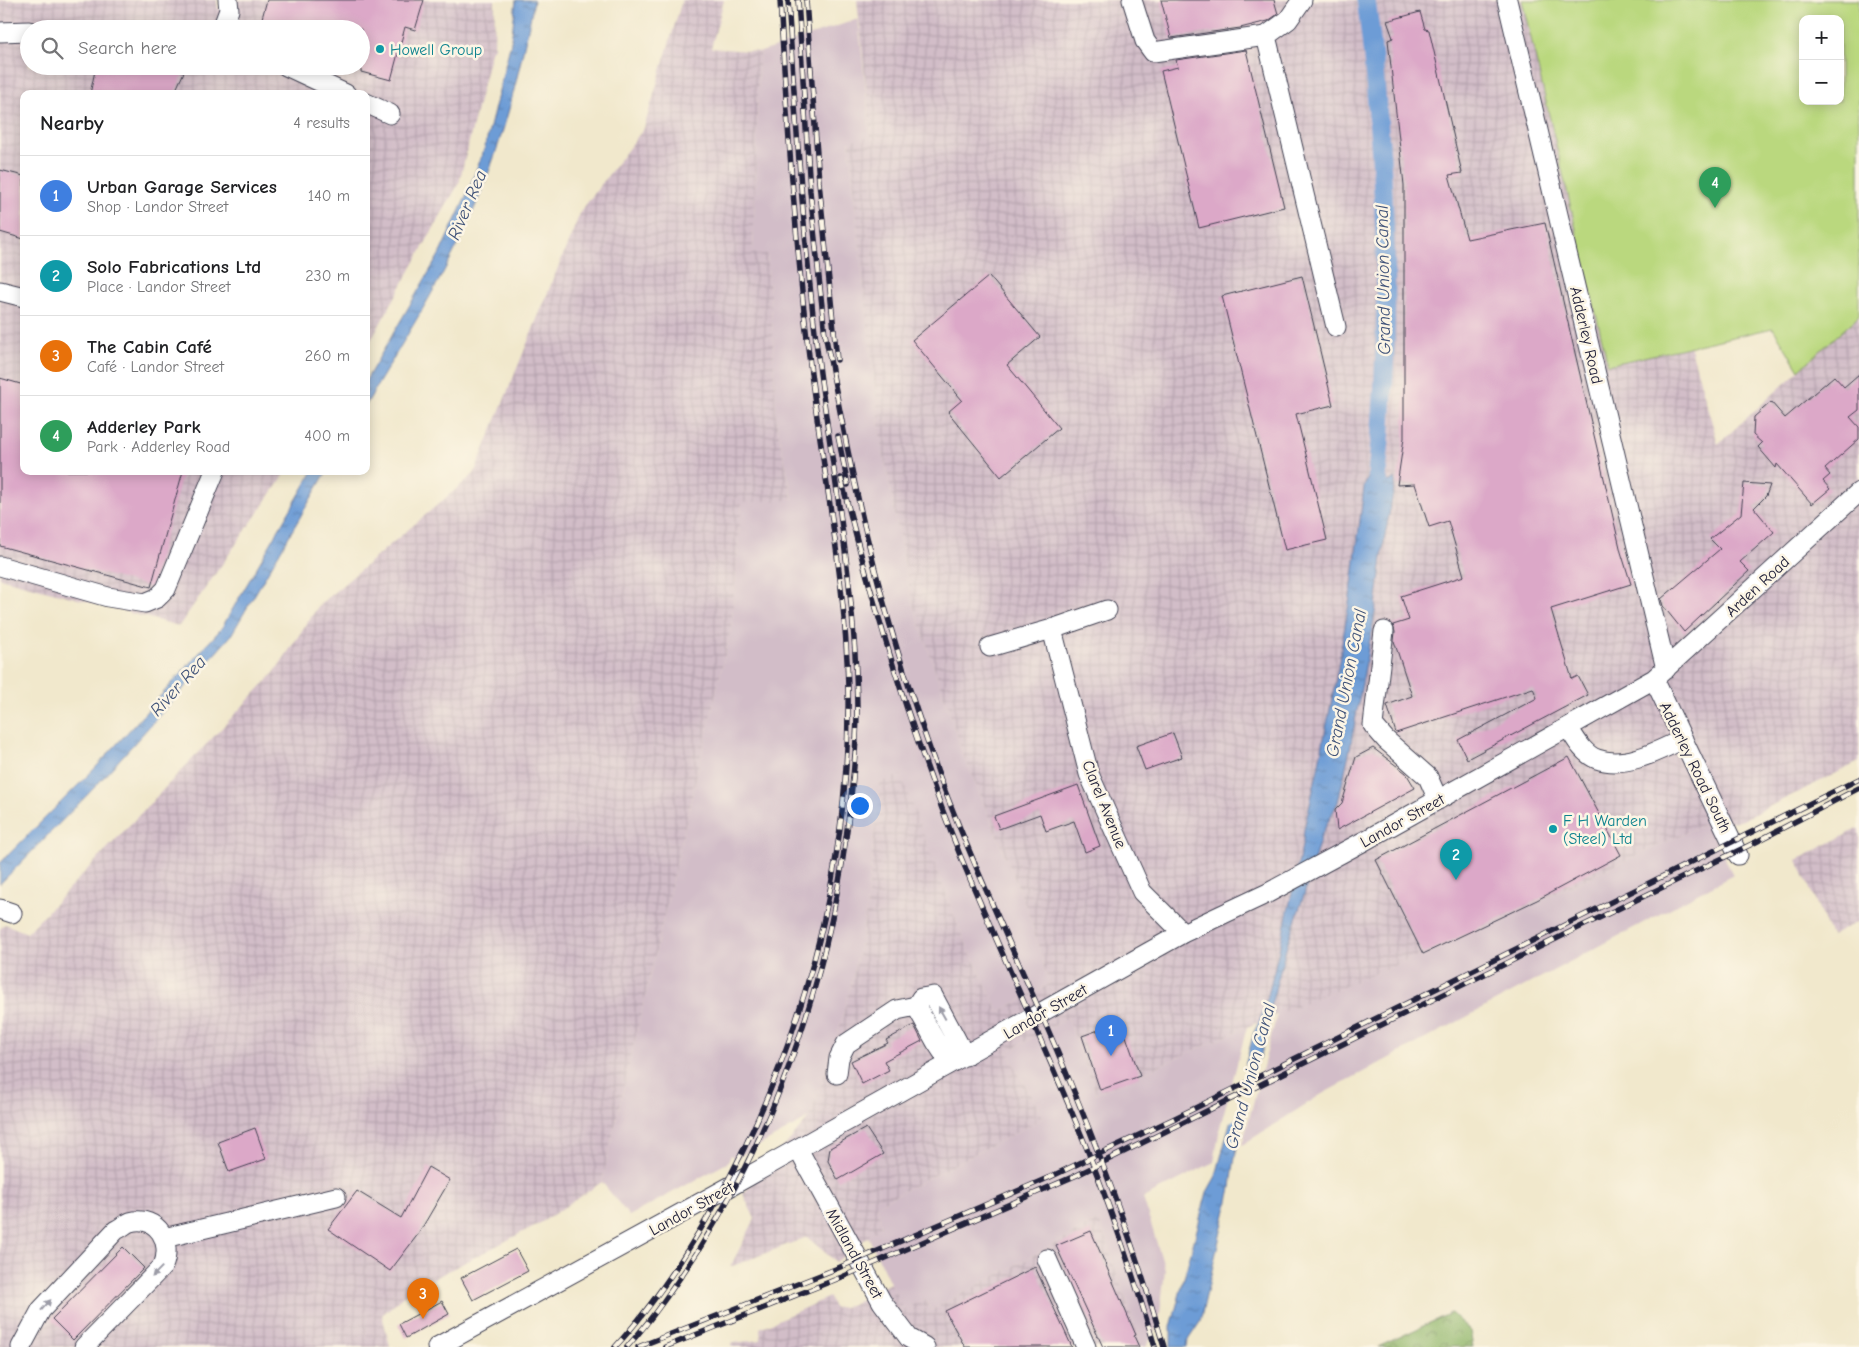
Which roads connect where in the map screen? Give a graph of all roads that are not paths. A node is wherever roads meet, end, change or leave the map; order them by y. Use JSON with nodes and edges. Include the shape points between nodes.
{"nodes":[{"id":1,"x":1132,"y":0,"type":"edge"},
{"id":2,"x":1302,"y":0,"type":"edge"},
{"id":3,"x":1507,"y":0,"type":"edge"},
{"id":4,"x":228,"y":5,"type":"edge"},
{"id":5,"x":224,"y":20,"type":"edge"},
{"id":6,"x":20,"y":31,"type":"edge"},
{"id":7,"x":0,"y":32,"type":"edge"},
{"id":8,"x":1266,"y":36,"type":"junction"},
{"id":9,"x":305,"y":75,"type":"edge"},
{"id":10,"x":337,"y":90,"type":"edge"},
{"id":11,"x":370,"y":105,"type":"edge"},
{"id":12,"x":390,"y":114,"type":"dead end"},
{"id":13,"x":0,"y":291,"type":"edge"},
{"id":14,"x":20,"y":296,"type":"edge"},
{"id":15,"x":1336,"y":327,"type":"dead end"},
{"id":16,"x":213,"y":475,"type":"edge"},
{"id":17,"x":1859,"y":492,"type":"edge"},
{"id":18,"x":0,"y":566,"type":"edge"},
{"id":19,"x":1107,"y":610,"type":"dead end"},
{"id":20,"x":1052,"y":630,"type":"junction"},
{"id":21,"x":1384,"y":631,"type":"dead end"},
{"id":22,"x":990,"y":647,"type":"dead end"},
{"id":23,"x":1660,"y":674,"type":"junction"},
{"id":24,"x":1568,"y":727,"type":"junction"},
{"id":25,"x":1683,"y":739,"type":"junction"},
{"id":26,"x":1438,"y":800,"type":"junction"},
{"id":27,"x":1738,"y":855,"type":"dead end"},
{"id":28,"x":1183,"y":932,"type":"junction"},
{"id":29,"x":958,"y":1060,"type":"junction"},
{"id":30,"x":837,"y":1074,"type":"dead end"},
{"id":31,"x":798,"y":1149,"type":"junction"},
{"id":32,"x":336,"y":1197,"type":"dead end"},
{"id":33,"x":164,"y":1238,"type":"junction"},
{"id":34,"x":1047,"y":1259,"type":"dead end"},
{"id":35,"x":21,"y":1347,"type":"edge"},
{"id":36,"x":84,"y":1347,"type":"edge"},
{"id":37,"x":438,"y":1347,"type":"edge"},
{"id":38,"x":925,"y":1347,"type":"edge"},
{"id":39,"x":1086,"y":1347,"type":"edge"}],
"edges":[{"from":1,"to":8,"type":"street","via":[[1145,41],[1153,52]]},
{"from":2,"to":8,"type":"street","via":[[1288,20]]},
{"from":3,"to":23,"type":"street","name":"Adderley Road"},
{"from":4,"to":5,"type":"street"},
{"from":6,"to":7,"type":"street"},
{"from":8,"to":15,"type":"street"},
{"from":9,"to":10,"type":"street"},
{"from":11,"to":12,"type":"street"},
{"from":13,"to":14,"type":"street"},
{"from":16,"to":18,"type":"street","via":[[166,589],[151,601],[145,603],[108,597]]},
{"from":17,"to":23,"type":"street","name":"Arden Road"},
{"from":19,"to":20,"type":"street"},
{"from":20,"to":22,"type":"street"},
{"from":20,"to":28,"type":"street","name":"Clarel Avenue","via":[[1089,774],[1142,892]]},
{"from":21,"to":26,"type":"street","via":[[1373,725],[1428,777]]},
{"from":23,"to":24,"type":"street","name":"Landor Street"},
{"from":23,"to":25,"type":"street","name":"Adderley Road South"},
{"from":24,"to":25,"type":"street","via":[[1580,746],[1595,759],[1617,763]]},
{"from":24,"to":26,"type":"street","name":"Landor Street"},
{"from":25,"to":27,"type":"street","name":"Adderley Road South"},
{"from":26,"to":28,"type":"street","name":"Landor Street","via":[[1268,893]]},
{"from":28,"to":29,"type":"street","name":"Landor Street"},
{"from":29,"to":30,"type":"street","via":[[933,996],[921,998],[916,1006],[897,1010],[846,1044],[839,1058]]},
{"from":29,"to":31,"type":"street","name":"Landor Street"},
{"from":31,"to":37,"type":"street","name":"Landor Street"},
{"from":31,"to":38,"type":"street","name":"Midland Street","via":[[882,1302],[909,1338]]},
{"from":32,"to":33,"type":"street"},
{"from":35,"to":33,"type":"street","one_way":true,"via":[[41,1310],[116,1230],[128,1223],[141,1221],[153,1225]]},
{"from":33,"to":36,"type":"street","one_way":true,"via":[[167,1256],[163,1266]]},
{"from":34,"to":39,"type":"street"}]}
